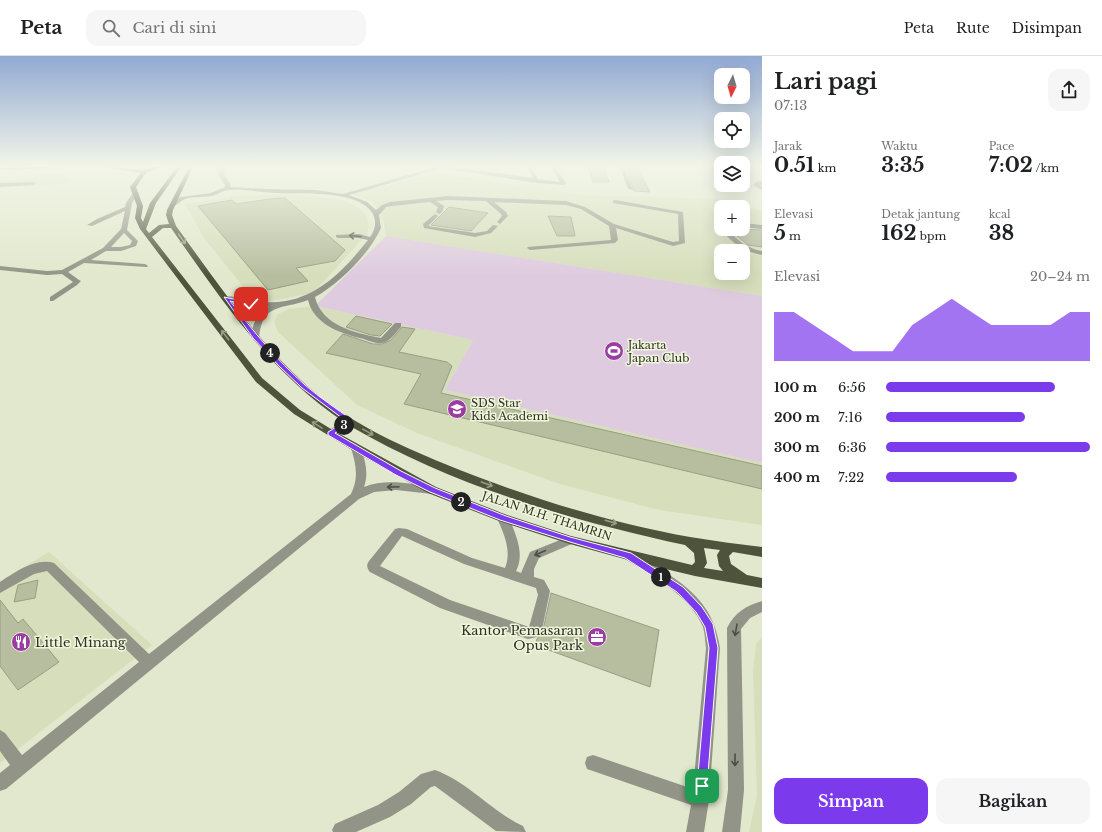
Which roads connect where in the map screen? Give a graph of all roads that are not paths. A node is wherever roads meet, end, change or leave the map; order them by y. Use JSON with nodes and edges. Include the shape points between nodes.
{"nodes":[{"id":1,"x":129,"y":203,"type":"edge"},
{"id":2,"x":139,"y":203,"type":"edge"},
{"id":3,"x":153,"y":203,"type":"edge"},
{"id":4,"x":172,"y":203,"type":"edge"},
{"id":5,"x":175,"y":203,"type":"edge"},
{"id":6,"x":364,"y":203,"type":"edge"},
{"id":7,"x":398,"y":203,"type":"edge"},
{"id":8,"x":436,"y":203,"type":"edge"},
{"id":9,"x":492,"y":203,"type":"edge"},
{"id":10,"x":567,"y":203,"type":"edge"},
{"id":11,"x":622,"y":203,"type":"edge"},
{"id":12,"x":171,"y":206,"type":"junction"},
{"id":13,"x":128,"y":208,"type":"junction"},
{"id":14,"x":376,"y":214,"type":"junction"},
{"id":15,"x":169,"y":216,"type":"junction"},
{"id":16,"x":612,"y":224,"type":"junction"},
{"id":17,"x":90,"y":225,"type":"dead end"},
{"id":18,"x":144,"y":226,"type":"junction"},
{"id":19,"x":173,"y":226,"type":"junction"},
{"id":20,"x":750,"y":226,"type":"edge"},
{"id":21,"x":762,"y":227,"type":"edge"},
{"id":22,"x":124,"y":230,"type":"junction"},
{"id":23,"x":150,"y":236,"type":"junction"},
{"id":24,"x":338,"y":236,"type":"dead end"},
{"id":25,"x":729,"y":236,"type":"edge"},
{"id":26,"x":371,"y":239,"type":"junction"},
{"id":27,"x":530,"y":248,"type":"dead end"},
{"id":28,"x":105,"y":249,"type":"junction"},
{"id":29,"x":762,"y":253,"type":"edge"},
{"id":30,"x":84,"y":261,"type":"junction"},
{"id":31,"x":145,"y":266,"type":"dead end"},
{"id":32,"x":0,"y":268,"type":"edge"},
{"id":33,"x":63,"y":272,"type":"junction"},
{"id":34,"x":311,"y":296,"type":"junction"},
{"id":35,"x":225,"y":298,"type":"junction"},
{"id":36,"x":53,"y":299,"type":"dead end"},
{"id":37,"x":281,"y":304,"type":"junction"},
{"id":38,"x":398,"y":325,"type":"dead end"},
{"id":39,"x":255,"y":337,"type":"junction"},
{"id":40,"x":350,"y":422,"type":"junction"},
{"id":41,"x":331,"y":433,"type":"junction"},
{"id":42,"x":356,"y":448,"type":"junction"},
{"id":43,"x":432,"y":490,"type":"junction"},
{"id":44,"x":355,"y":496,"type":"junction"},
{"id":45,"x":503,"y":518,"type":"junction"},
{"id":46,"x":570,"y":540,"type":"junction"},
{"id":47,"x":689,"y":541,"type":"junction"},
{"id":48,"x":730,"y":547,"type":"junction"},
{"id":49,"x":762,"y":552,"type":"edge"},
{"id":50,"x":628,"y":555,"type":"junction"},
{"id":51,"x":695,"y":571,"type":"junction"},
{"id":52,"x":508,"y":574,"type":"junction"},
{"id":53,"x":527,"y":580,"type":"junction"},
{"id":54,"x":746,"y":581,"type":"junction"},
{"id":55,"x":762,"y":583,"type":"edge"},
{"id":56,"x":0,"y":588,"type":"edge"},
{"id":57,"x":762,"y":606,"type":"edge"},
{"id":58,"x":148,"y":662,"type":"junction"},
{"id":59,"x":0,"y":738,"type":"edge"},
{"id":60,"x":593,"y":763,"type":"dead end"},
{"id":61,"x":21,"y":766,"type":"junction"},
{"id":62,"x":0,"y":783,"type":"edge"},
{"id":63,"x":701,"y":800,"type":"junction"},
{"id":64,"x":341,"y":830,"type":"dead end"},
{"id":65,"x":517,"y":832,"type":"edge"},
{"id":66,"x":695,"y":832,"type":"edge"},
{"id":67,"x":731,"y":832,"type":"edge"}],
"edges":[{"from":1,"to":13,"type":"street"},
{"from":2,"to":18,"type":"main road","via":[[138,218]]},
{"from":3,"to":18,"type":"main road"},
{"from":4,"to":12,"type":"main road"},
{"from":5,"to":12,"type":"street"},
{"from":6,"to":14,"type":"street"},
{"from":7,"to":14,"type":"street","via":[[384,206]]},
{"from":8,"to":9,"type":"street","via":[[441,206],[426,227],[475,235],[489,232],[505,216]]},
{"from":10,"to":16,"type":"street","via":[[583,208]]},
{"from":11,"to":16,"type":"street","via":[[681,214],[682,243],[673,244],[658,240]]},
{"from":12,"to":15,"type":"main road"},
{"from":13,"to":17,"type":"street"},
{"from":13,"to":22,"type":"street"},
{"from":14,"to":26,"type":"street","via":[[378,229]]},
{"from":15,"to":18,"type":"main road","via":[[159,223]]},
{"from":15,"to":19,"type":"main road","name":"JALAN M.H. THAMRIN"},
{"from":16,"to":27,"type":"street","via":[[616,240],[613,242]]},
{"from":18,"to":23,"type":"main road","name":"JALAN M.H. THAMRIN"},
{"from":19,"to":23,"type":"main road","via":[[161,226]]},
{"from":19,"to":35,"type":"main road","name":"JALAN M.H. THAMRIN","one_way":true},
{"from":20,"to":21,"type":"street"},
{"from":22,"to":28,"type":"street"},
{"from":22,"to":28,"type":"street","via":[[135,244],[121,249]]},
{"from":41,"to":23,"type":"main road","name":"JALAN M.H. THAMRIN","one_way":true,"via":[[297,412],[259,380]]},
{"from":26,"to":24,"type":"street","one_way":true},
{"from":25,"to":29,"type":"street","via":[[752,252]]},
{"from":26,"to":34,"type":"street","via":[[334,281]]},
{"from":28,"to":30,"type":"street"},
{"from":30,"to":31,"type":"street"},
{"from":30,"to":33,"type":"street"},
{"from":32,"to":33,"type":"street","via":[[47,273]]},
{"from":33,"to":36,"type":"street","via":[[77,281]]},
{"from":34,"to":37,"type":"street"},
{"from":34,"to":38,"type":"street","via":[[315,310],[325,320],[346,331],[384,340]]},
{"from":35,"to":37,"type":"street","via":[[251,304]]},
{"from":35,"to":39,"type":"main road","name":"JALAN M.H. THAMRIN"},
{"from":37,"to":39,"type":"street","via":[[267,310],[260,317]]},
{"from":39,"to":40,"type":"main road","name":"JALAN M.H. THAMRIN","via":[[304,387]]},
{"from":40,"to":41,"type":"main road"},
{"from":40,"to":47,"type":"main road","name":"JALAN M.H. THAMRIN","one_way":true,"via":[[395,446],[459,474],[516,494],[631,528]]},
{"from":41,"to":42,"type":"main road","name":"JALAN M.H. THAMRIN"},
{"from":42,"to":43,"type":"main road","name":"JALAN M.H. THAMRIN"},
{"from":42,"to":44,"type":"street","via":[[363,471],[362,482]]},
{"from":43,"to":44,"type":"street","one_way":true,"via":[[396,486],[372,488]]},
{"from":43,"to":45,"type":"main road","name":"JALAN M.H. THAMRIN"},
{"from":44,"to":58,"type":"street"},
{"from":45,"to":46,"type":"main road","name":"JALAN M.H. THAMRIN"},
{"from":45,"to":52,"type":"street","via":[[515,551],[513,565]]},
{"from":46,"to":50,"type":"main road","name":"JALAN M.H. THAMRIN"},
{"from":46,"to":53,"type":"street","one_way":true,"via":[[534,555],[528,569]]},
{"from":47,"to":48,"type":"main road","name":"JALAN M.H. THAMRIN"},
{"from":47,"to":51,"type":"main road","via":[[700,551],[701,563]]},
{"from":48,"to":49,"type":"main road","name":"JALAN M.H. THAMRIN"},
{"from":48,"to":54,"type":"main road","via":[[723,555],[726,566]]},
{"from":50,"to":51,"type":"main road","name":"JALAN M.H. THAMRIN"},
{"from":50,"to":63,"type":"street","via":[[680,589],[710,626],[713,648]]},
{"from":51,"to":54,"type":"main road","name":"JALAN M.H. THAMRIN"},
{"from":52,"to":53,"type":"street"},
{"from":52,"to":53,"type":"street","via":[[468,561],[403,532],[397,533],[373,567],[445,604],[532,633],[535,630],[544,591],[540,584]]},
{"from":54,"to":55,"type":"main road","name":"JALAN M.H. THAMRIN"},
{"from":56,"to":58,"type":"street","via":[[30,569],[50,566]]},
{"from":57,"to":67,"type":"street","one_way":true,"via":[[749,610],[734,628],[736,790]]},
{"from":58,"to":61,"type":"street"},
{"from":59,"to":61,"type":"street"},
{"from":60,"to":63,"type":"street"},
{"from":61,"to":62,"type":"street"},
{"from":63,"to":66,"type":"street"},
{"from":64,"to":65,"type":"street","via":[[384,811],[427,780],[435,778],[443,781],[502,825]]}]}
